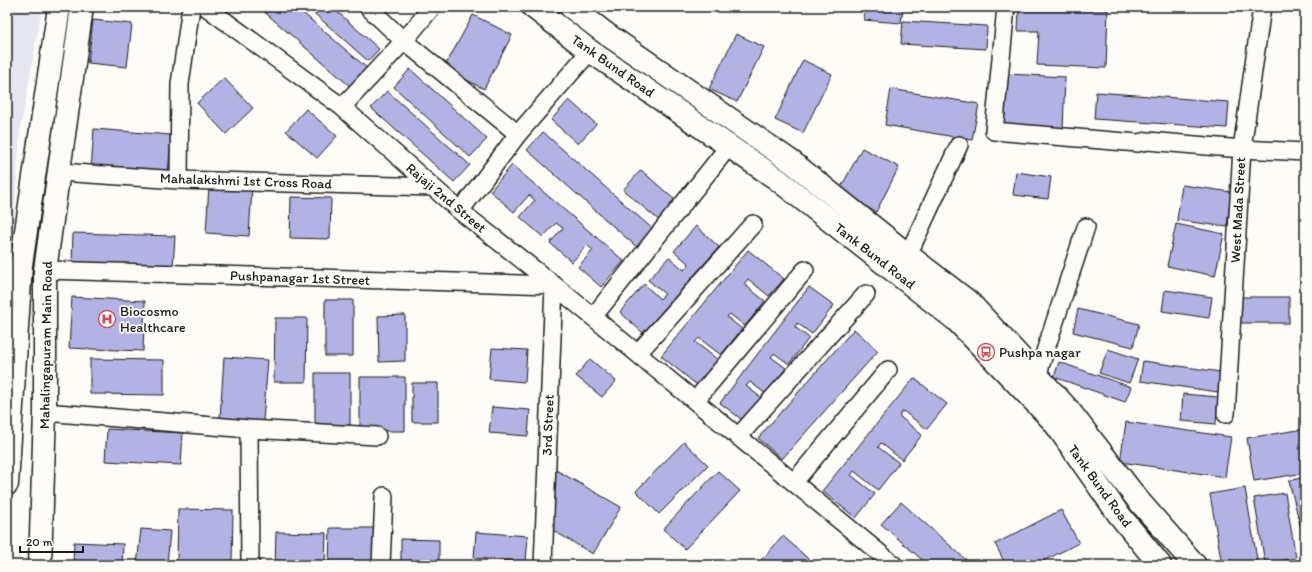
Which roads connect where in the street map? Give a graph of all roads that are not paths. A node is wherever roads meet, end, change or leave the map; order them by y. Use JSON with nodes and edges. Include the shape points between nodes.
{"nodes":[{"id":1,"x":59,"y":7,"type":"edge"},
{"id":2,"x":82,"y":7,"type":"edge"},
{"id":3,"x":191,"y":7,"type":"edge"},
{"id":4,"x":206,"y":7,"type":"edge"},
{"id":5,"x":368,"y":7,"type":"edge"},
{"id":6,"x":432,"y":7,"type":"edge"},
{"id":7,"x":533,"y":7,"type":"edge"},
{"id":8,"x":571,"y":7,"type":"edge"},
{"id":9,"x":1006,"y":7,"type":"edge"},
{"id":10,"x":1262,"y":7,"type":"edge"},
{"id":11,"x":404,"y":41,"type":"junction"},
{"id":12,"x":590,"y":51,"type":"junction"},
{"id":13,"x":342,"y":107,"type":"junction"},
{"id":14,"x":518,"y":134,"type":"junction"},
{"id":15,"x":729,"y":146,"type":"junction"},
{"id":16,"x":958,"y":146,"type":"dead end"},
{"id":17,"x":1242,"y":149,"type":"junction"},
{"id":18,"x":1305,"y":152,"type":"edge"},
{"id":19,"x":60,"y":172,"type":"junction"},
{"id":20,"x":179,"y":180,"type":"junction"},
{"id":21,"x":433,"y":188,"type":"junction"},
{"id":22,"x":460,"y":211,"type":"junction"},
{"id":23,"x":753,"y":224,"type":"dead end"},
{"id":24,"x":1086,"y":227,"type":"dead end"},
{"id":25,"x":908,"y":255,"type":"junction"},
{"id":26,"x":45,"y":270,"type":"junction"},
{"id":27,"x":805,"y":270,"type":"dead end"},
{"id":28,"x":554,"y":285,"type":"junction"},
{"id":29,"x":866,"y":294,"type":"dead end"},
{"id":30,"x":593,"y":317,"type":"junction"},
{"id":31,"x":638,"y":353,"type":"junction"},
{"id":32,"x":888,"y":370,"type":"dead end"},
{"id":33,"x":1032,"y":384,"type":"junction"},
{"id":34,"x":695,"y":401,"type":"junction"},
{"id":35,"x":45,"y":412,"type":"junction"},
{"id":36,"x":1226,"y":414,"type":"dead end"},
{"id":37,"x":249,"y":429,"type":"junction"},
{"id":38,"x":377,"y":436,"type":"dead end"},
{"id":39,"x":738,"y":437,"type":"junction"},
{"id":40,"x":794,"y":482,"type":"junction"},
{"id":41,"x":7,"y":484,"type":"edge"},
{"id":42,"x":384,"y":496,"type":"dead end"},
{"id":43,"x":40,"y":565,"type":"edge"},
{"id":44,"x":250,"y":565,"type":"edge"},
{"id":45,"x":381,"y":565,"type":"edge"},
{"id":46,"x":543,"y":565,"type":"edge"},
{"id":47,"x":894,"y":565,"type":"edge"},
{"id":48,"x":1160,"y":565,"type":"edge"},
{"id":49,"x":1195,"y":565,"type":"edge"}],
"edges":[{"from":1,"to":41,"type":"main road","name":"Mahalingapuram Main Road","via":[[21,264]]},
{"from":2,"to":19,"type":"main road","name":"Mahalingapuram Main Road"},
{"from":3,"to":20,"type":"street","via":[[180,84]]},
{"from":4,"to":13,"type":"street","name":"Rajaji 2nd Street"},
{"from":5,"to":11,"type":"street"},
{"from":6,"to":11,"type":"street"},
{"from":7,"to":12,"type":"main road","name":"Tank Bund Road"},
{"from":8,"to":25,"type":"main road","name":"Tank Bund Road","via":[[611,38],[792,162]]},
{"from":9,"to":17,"type":"street","via":[[994,131]]},
{"from":10,"to":17,"type":"street","name":"West Mada Street"},
{"from":11,"to":13,"type":"street"},
{"from":11,"to":14,"type":"street"},
{"from":12,"to":14,"type":"street"},
{"from":12,"to":15,"type":"main road","name":"Tank Bund Road"},
{"from":13,"to":21,"type":"street","name":"Rajaji 2nd Street"},
{"from":14,"to":22,"type":"street"},
{"from":15,"to":30,"type":"street"},
{"from":15,"to":33,"type":"main road","name":"Tank Bund Road","via":[[778,179],[956,320]]},
{"from":16,"to":25,"type":"street"},
{"from":17,"to":18,"type":"street"},
{"from":17,"to":36,"type":"street","name":"West Mada Street"},
{"from":19,"to":20,"type":"street","name":"Mahalakshmi 1st Cross Road"},
{"from":19,"to":26,"type":"main road","name":"Mahalingapuram Main Road"},
{"from":20,"to":21,"type":"street","name":"Mahalakshmi 1st Cross Road"},
{"from":21,"to":22,"type":"street","name":"Rajaji 2nd Street"},
{"from":22,"to":28,"type":"street","name":"Rajaji 2nd Street"},
{"from":23,"to":31,"type":"street"},
{"from":24,"to":33,"type":"street"},
{"from":25,"to":33,"type":"main road","name":"Tank Bund Road","via":[[970,303]]},
{"from":26,"to":28,"type":"street","name":"Pushpanagar 1st Street"},
{"from":26,"to":35,"type":"main road","name":"Mahalingapuram Main Road"},
{"from":27,"to":34,"type":"street"},
{"from":28,"to":30,"type":"street","name":"Rajaji 2nd Street"},
{"from":28,"to":46,"type":"street","name":"3rd Street"},
{"from":29,"to":39,"type":"street"},
{"from":30,"to":31,"type":"street","name":"Rajaji 2nd Street"},
{"from":31,"to":34,"type":"street","name":"Rajaji 2nd Street"},
{"from":32,"to":40,"type":"street"},
{"from":33,"to":48,"type":"main road","name":"Tank Bund Road","via":[[1054,422],[1117,512]]},
{"from":33,"to":49,"type":"main road","name":"Tank Bund Road","via":[[1067,408],[1138,500]]},
{"from":34,"to":39,"type":"street","name":"Rajaji 2nd Street"},
{"from":35,"to":37,"type":"street"},
{"from":35,"to":43,"type":"main road","name":"Mahalingapuram Main Road"},
{"from":37,"to":38,"type":"street"},
{"from":37,"to":44,"type":"street"},
{"from":39,"to":40,"type":"street","name":"Rajaji 2nd Street"},
{"from":40,"to":47,"type":"street","name":"Rajaji 2nd Street"},
{"from":42,"to":45,"type":"street"}]}
